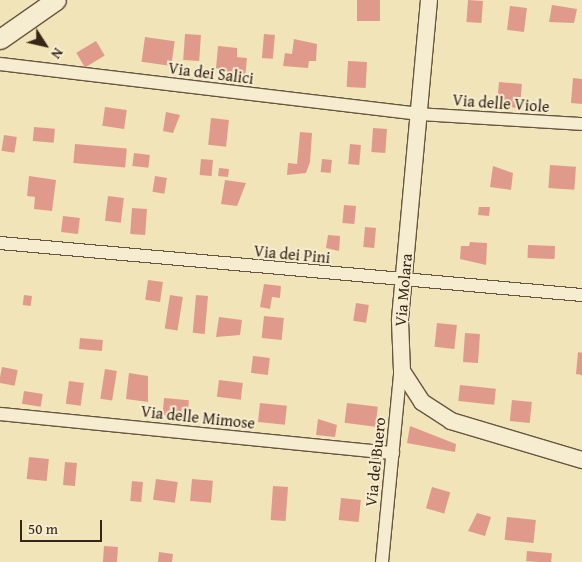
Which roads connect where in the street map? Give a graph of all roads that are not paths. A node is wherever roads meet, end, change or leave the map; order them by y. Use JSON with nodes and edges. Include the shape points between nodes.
{"nodes":[{"id":1,"x":56,"y":0,"type":"edge"},
{"id":2,"x":429,"y":0,"type":"edge"},
{"id":3,"x":0,"y":39,"type":"edge"},
{"id":4,"x":0,"y":64,"type":"edge"},
{"id":5,"x":418,"y":114,"type":"junction"},
{"id":6,"x":582,"y":124,"type":"edge"},
{"id":7,"x":0,"y":243,"type":"edge"},
{"id":8,"x":404,"y":281,"type":"junction"},
{"id":9,"x":582,"y":295,"type":"edge"},
{"id":10,"x":401,"y":366,"type":"junction"},
{"id":11,"x":0,"y":414,"type":"edge"},
{"id":12,"x":393,"y":453,"type":"junction"},
{"id":13,"x":582,"y":460,"type":"edge"},
{"id":14,"x":382,"y":562,"type":"edge"}],
"edges":[{"from":1,"to":3,"type":"main road"},
{"from":2,"to":5,"type":"street","name":"Via Molara"},
{"from":4,"to":5,"type":"street","name":"Via dei Salici"},
{"from":5,"to":6,"type":"street","name":"Via delle Viole"},
{"from":5,"to":8,"type":"street","name":"Via Molara"},
{"from":7,"to":8,"type":"street","name":"Via dei Pini"},
{"from":8,"to":9,"type":"street","name":"Via dei Pini"},
{"from":8,"to":10,"type":"street","name":"Via Molara"},
{"from":10,"to":12,"type":"street","name":"Via del Buero"},
{"from":10,"to":13,"type":"street","name":"Via Molara","via":[[414,393],[444,418]]},
{"from":11,"to":12,"type":"street","name":"Via delle Mimose"},
{"from":12,"to":14,"type":"street","name":"Via del Buero"}]}
